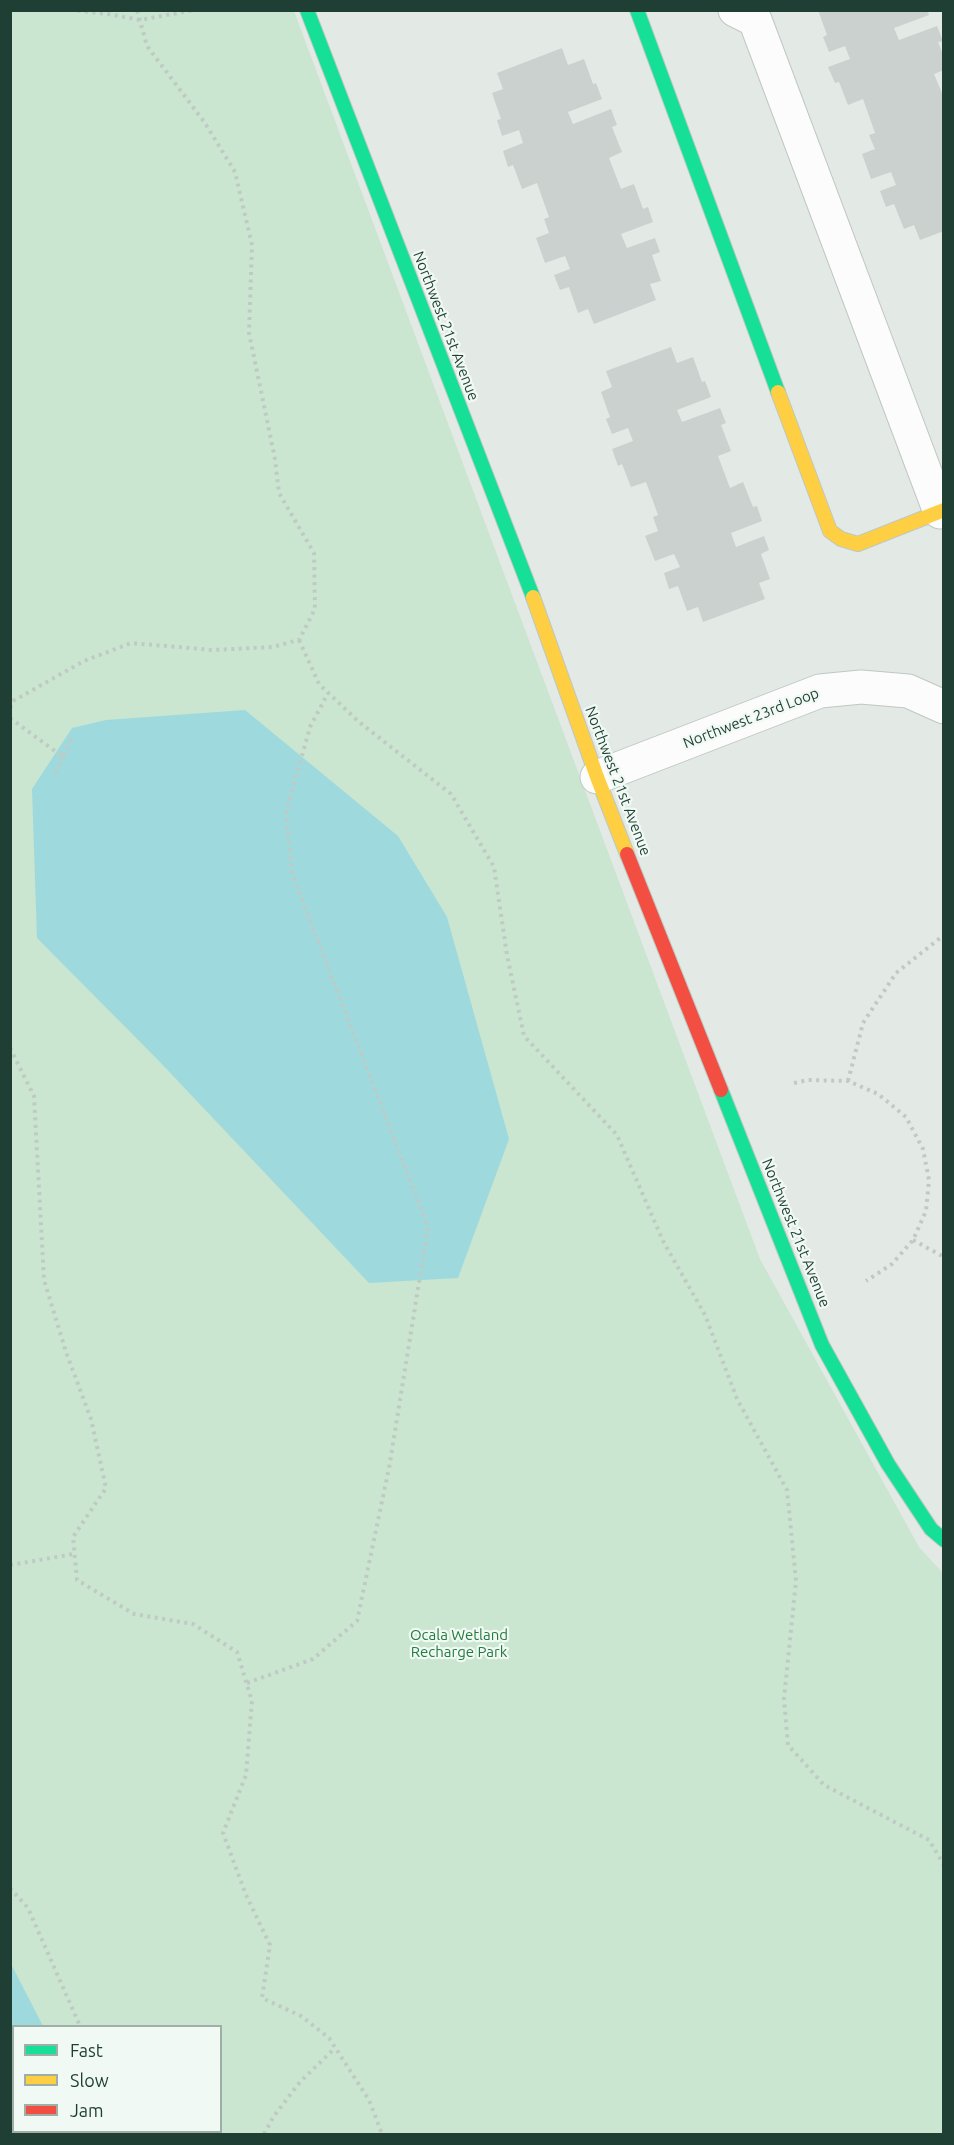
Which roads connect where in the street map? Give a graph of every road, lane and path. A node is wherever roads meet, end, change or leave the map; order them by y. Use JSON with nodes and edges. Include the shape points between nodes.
{"nodes":[{"id":1,"x":70,"y":10,"type":"edge"},
{"id":2,"x":137,"y":10,"type":"edge"},
{"id":3,"x":194,"y":10,"type":"edge"},
{"id":4,"x":307,"y":10,"type":"edge"},
{"id":5,"x":637,"y":10,"type":"edge"},
{"id":6,"x":735,"y":10,"type":"edge"},
{"id":7,"x":140,"y":20,"type":"junction"},
{"id":8,"x":942,"y":511,"type":"edge"},
{"id":9,"x":299,"y":640,"type":"junction"},
{"id":10,"x":328,"y":693,"type":"junction"},
{"id":11,"x":944,"y":707,"type":"edge"},
{"id":12,"x":10,"y":708,"type":"edge"},
{"id":13,"x":10,"y":718,"type":"edge"},
{"id":14,"x":72,"y":738,"type":"dead end"},
{"id":15,"x":63,"y":757,"type":"junction"},
{"id":16,"x":56,"y":773,"type":"dead end"},
{"id":17,"x":597,"y":777,"type":"junction"},
{"id":18,"x":944,"y":935,"type":"edge"},
{"id":19,"x":10,"y":1048,"type":"edge"},
{"id":20,"x":848,"y":1081,"type":"junction"},
{"id":21,"x":794,"y":1083,"type":"dead end"},
{"id":22,"x":913,"y":1240,"type":"junction"},
{"id":23,"x":944,"y":1257,"type":"edge"},
{"id":24,"x":866,"y":1281,"type":"dead end"},
{"id":25,"x":944,"y":1540,"type":"edge"},
{"id":26,"x":74,"y":1554,"type":"junction"},
{"id":27,"x":10,"y":1565,"type":"edge"},
{"id":28,"x":247,"y":1683,"type":"junction"},
{"id":29,"x":944,"y":1865,"type":"edge"},
{"id":30,"x":10,"y":1888,"type":"edge"},
{"id":31,"x":80,"y":2025,"type":"edge"},
{"id":32,"x":335,"y":2048,"type":"junction"},
{"id":33,"x":264,"y":2134,"type":"edge"},
{"id":34,"x":382,"y":2134,"type":"edge"}],
"edges":[{"from":1,"to":7,"type":"path"},
{"from":2,"to":7,"type":"path"},
{"from":3,"to":7,"type":"path"},
{"from":4,"to":17,"type":"street","name":"Northwest 21st Avenue","via":[[550,642]]},
{"from":5,"to":8,"type":"street","via":[[830,531],[858,544]]},
{"from":6,"to":8,"type":"street","via":[[755,20]]},
{"from":7,"to":9,"type":"path","via":[[147,46],[236,172],[252,245],[249,333],[279,493],[314,553],[315,609]]},
{"from":9,"to":10,"type":"path","via":[[319,684]]},
{"from":9,"to":12,"type":"path","via":[[272,647],[213,650],[131,643],[84,661],[13,701]]},
{"from":10,"to":28,"type":"path","via":[[310,726],[286,813],[292,874],[428,1227],[389,1468],[357,1621],[313,1659]]},
{"from":10,"to":29,"type":"path","via":[[452,794],[494,867],[507,955],[525,1036],[616,1135],[663,1241],[705,1315],[737,1399],[787,1490],[796,1581],[784,1699],[788,1745],[824,1785],[930,1840]]},
{"from":11,"to":17,"type":"street","name":"Northwest 23rd Loop","via":[[908,691],[861,687],[820,691]]},
{"from":13,"to":15,"type":"path"},
{"from":14,"to":15,"type":"path"},
{"from":15,"to":16,"type":"path"},
{"from":17,"to":25,"type":"street","name":"Northwest 21st Avenue","via":[[822,1345],[888,1464],[931,1529]]},
{"from":18,"to":20,"type":"path","via":[[889,983],[863,1023]]},
{"from":19,"to":26,"type":"path","via":[[33,1096],[44,1280],[91,1419],[106,1488],[73,1537]]},
{"from":20,"to":21,"type":"path"},
{"from":20,"to":22,"type":"path","via":[[878,1094],[906,1118],[923,1149],[929,1180],[926,1211]]},
{"from":22,"to":23,"type":"path"},
{"from":22,"to":24,"type":"path","via":[[892,1264]]},
{"from":26,"to":27,"type":"path"},
{"from":26,"to":28,"type":"path","via":[[77,1580],[134,1614],[193,1624],[237,1652]]},
{"from":28,"to":32,"type":"path","via":[[252,1701],[246,1775],[223,1833],[270,1945],[262,1998],[301,2016],[329,2038]]},
{"from":30,"to":31,"type":"path","via":[[28,1908]]},
{"from":32,"to":33,"type":"path","via":[[300,2082]]},
{"from":32,"to":34,"type":"path","via":[[369,2100]]}]}
